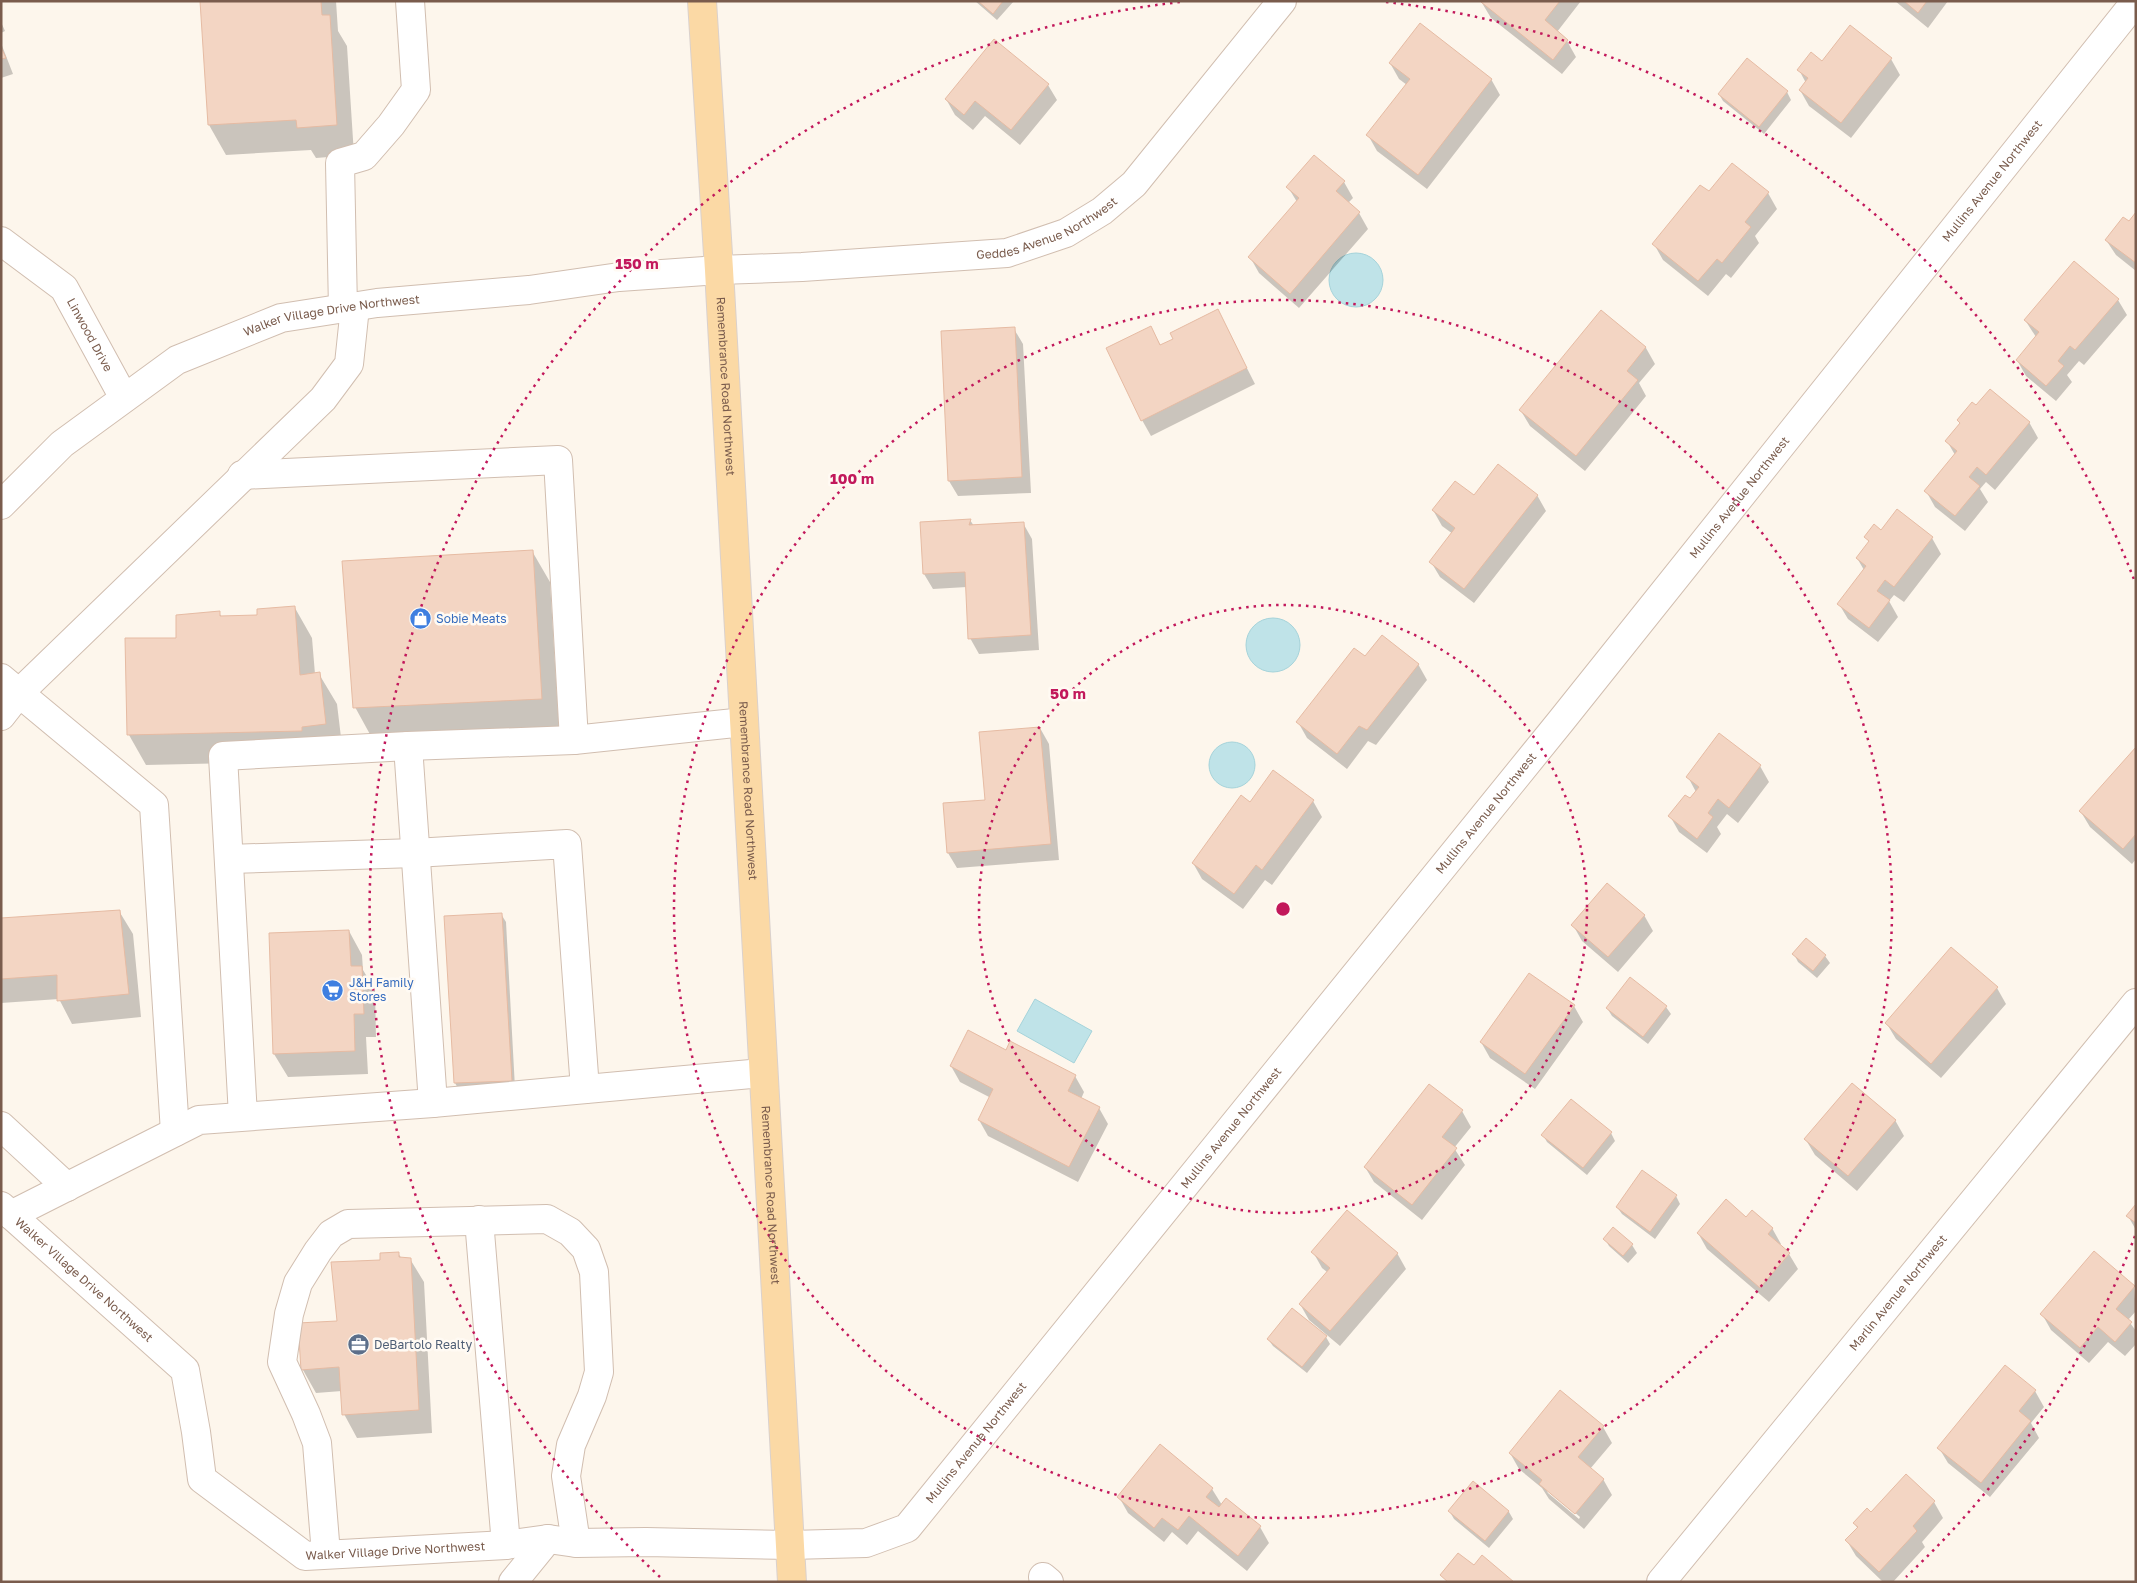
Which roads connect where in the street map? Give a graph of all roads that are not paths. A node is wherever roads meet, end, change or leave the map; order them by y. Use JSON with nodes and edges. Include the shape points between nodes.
{"nodes":[{"id":1,"x":410,"y":1,"type":"edge"},
{"id":2,"x":702,"y":1,"type":"edge"},
{"id":3,"x":1282,"y":1,"type":"edge"},
{"id":4,"x":2136,"y":1,"type":"edge"},
{"id":5,"x":1,"y":241,"type":"edge"},
{"id":6,"x":719,"y":270,"type":"junction"},
{"id":7,"x":349,"y":308,"type":"junction"},
{"id":8,"x":124,"y":398,"type":"junction"},
{"id":9,"x":242,"y":475,"type":"junction"},
{"id":10,"x":1,"y":505,"type":"edge"},
{"id":11,"x":10,"y":686,"type":"edge"},
{"id":12,"x":1,"y":716,"type":"edge"},
{"id":13,"x":744,"y":722,"type":"junction"},
{"id":14,"x":574,"y":740,"type":"junction"},
{"id":15,"x":408,"y":746,"type":"junction"},
{"id":16,"x":415,"y":853,"type":"junction"},
{"id":17,"x":229,"y":859,"type":"junction"},
{"id":18,"x":2136,"y":1003,"type":"edge"},
{"id":19,"x":762,"y":1073,"type":"junction"},
{"id":20,"x":585,"y":1089,"type":"junction"},
{"id":21,"x":433,"y":1103,"type":"junction"},
{"id":22,"x":243,"y":1116,"type":"junction"},
{"id":23,"x":1,"y":1126,"type":"edge"},
{"id":24,"x":175,"y":1132,"type":"junction"},
{"id":25,"x":67,"y":1187,"type":"junction"},
{"id":26,"x":6,"y":1211,"type":"edge"},
{"id":27,"x":479,"y":1220,"type":"junction"},
{"id":28,"x":548,"y":1539,"type":"junction"},
{"id":29,"x":576,"y":1543,"type":"junction"},
{"id":30,"x":506,"y":1545,"type":"junction"},
{"id":31,"x":790,"y":1545,"type":"junction"},
{"id":32,"x":326,"y":1554,"type":"junction"},
{"id":33,"x":513,"y":1582,"type":"edge"},
{"id":34,"x":792,"y":1582,"type":"edge"},
{"id":35,"x":1661,"y":1582,"type":"edge"}],
"edges":[{"from":1,"to":7,"type":"street","via":[[416,90],[364,156],[340,163]]},
{"from":2,"to":6,"type":"main road","name":"Remembrance Road Northwest"},
{"from":3,"to":6,"type":"street","name":"Geddes Avenue Northwest","via":[[1134,184],[1102,211],[1066,233],[1008,253],[802,268]]},
{"from":4,"to":31,"type":"street","name":"Mullins Avenue Northwest","via":[[1543,744],[918,1516],[907,1528],[866,1543]]},
{"from":5,"to":8,"type":"street","name":"Linwood Drive","via":[[64,288]]},
{"from":6,"to":7,"type":"street","name":"Walker Village Drive Northwest","via":[[619,277],[529,290]]},
{"from":6,"to":13,"type":"main road","name":"Remembrance Road Northwest"},
{"from":7,"to":8,"type":"street","name":"Walker Village Drive Northwest","via":[[281,318],[177,360]]},
{"from":7,"to":9,"type":"street","via":[[349,364],[323,399]]},
{"from":8,"to":10,"type":"street","name":"Walker Village Drive Northwest","via":[[62,444]]},
{"from":9,"to":11,"type":"street"},
{"from":9,"to":14,"type":"street","via":[[558,460]]},
{"from":11,"to":12,"type":"street"},
{"from":11,"to":24,"type":"street","via":[[154,805]]},
{"from":13,"to":14,"type":"street"},
{"from":13,"to":19,"type":"main road","name":"Remembrance Road Northwest"},
{"from":14,"to":15,"type":"street"},
{"from":15,"to":16,"type":"street"},
{"from":15,"to":17,"type":"street","via":[[223,756]]},
{"from":16,"to":17,"type":"street"},
{"from":16,"to":20,"type":"street","via":[[567,844]]},
{"from":16,"to":21,"type":"street"},
{"from":17,"to":22,"type":"street"},
{"from":18,"to":35,"type":"street","name":"Marlin Avenue Northwest"},
{"from":19,"to":20,"type":"street"},
{"from":19,"to":31,"type":"main road","name":"Remembrance Road Northwest"},
{"from":20,"to":21,"type":"street"},
{"from":21,"to":22,"type":"street"},
{"from":22,"to":24,"type":"street","via":[[199,1120]]},
{"from":23,"to":25,"type":"street"},
{"from":24,"to":25,"type":"street"},
{"from":25,"to":26,"type":"street"},
{"from":26,"to":32,"type":"street","name":"Walker Village Drive Northwest","via":[[185,1370],[202,1479],[306,1556]]},
{"from":27,"to":29,"type":"street","via":[[547,1219],[570,1232],[586,1249],[594,1272],[599,1372],[572,1446],[566,1476]]},
{"from":27,"to":30,"type":"street"},
{"from":27,"to":32,"type":"street","via":[[348,1224],[331,1234],[298,1283],[289,1314],[282,1362],[317,1443]]},
{"from":28,"to":29,"type":"street","name":"Walker Village Drive Northwest"},
{"from":28,"to":30,"type":"street","name":"Walker Village Drive Northwest"},
{"from":28,"to":33,"type":"street"},
{"from":29,"to":31,"type":"street","name":"Walker Village Drive Northwest"},
{"from":30,"to":32,"type":"street","name":"Walker Village Drive Northwest"},
{"from":31,"to":34,"type":"main road","name":"Remembrance Road Northwest"}]}
